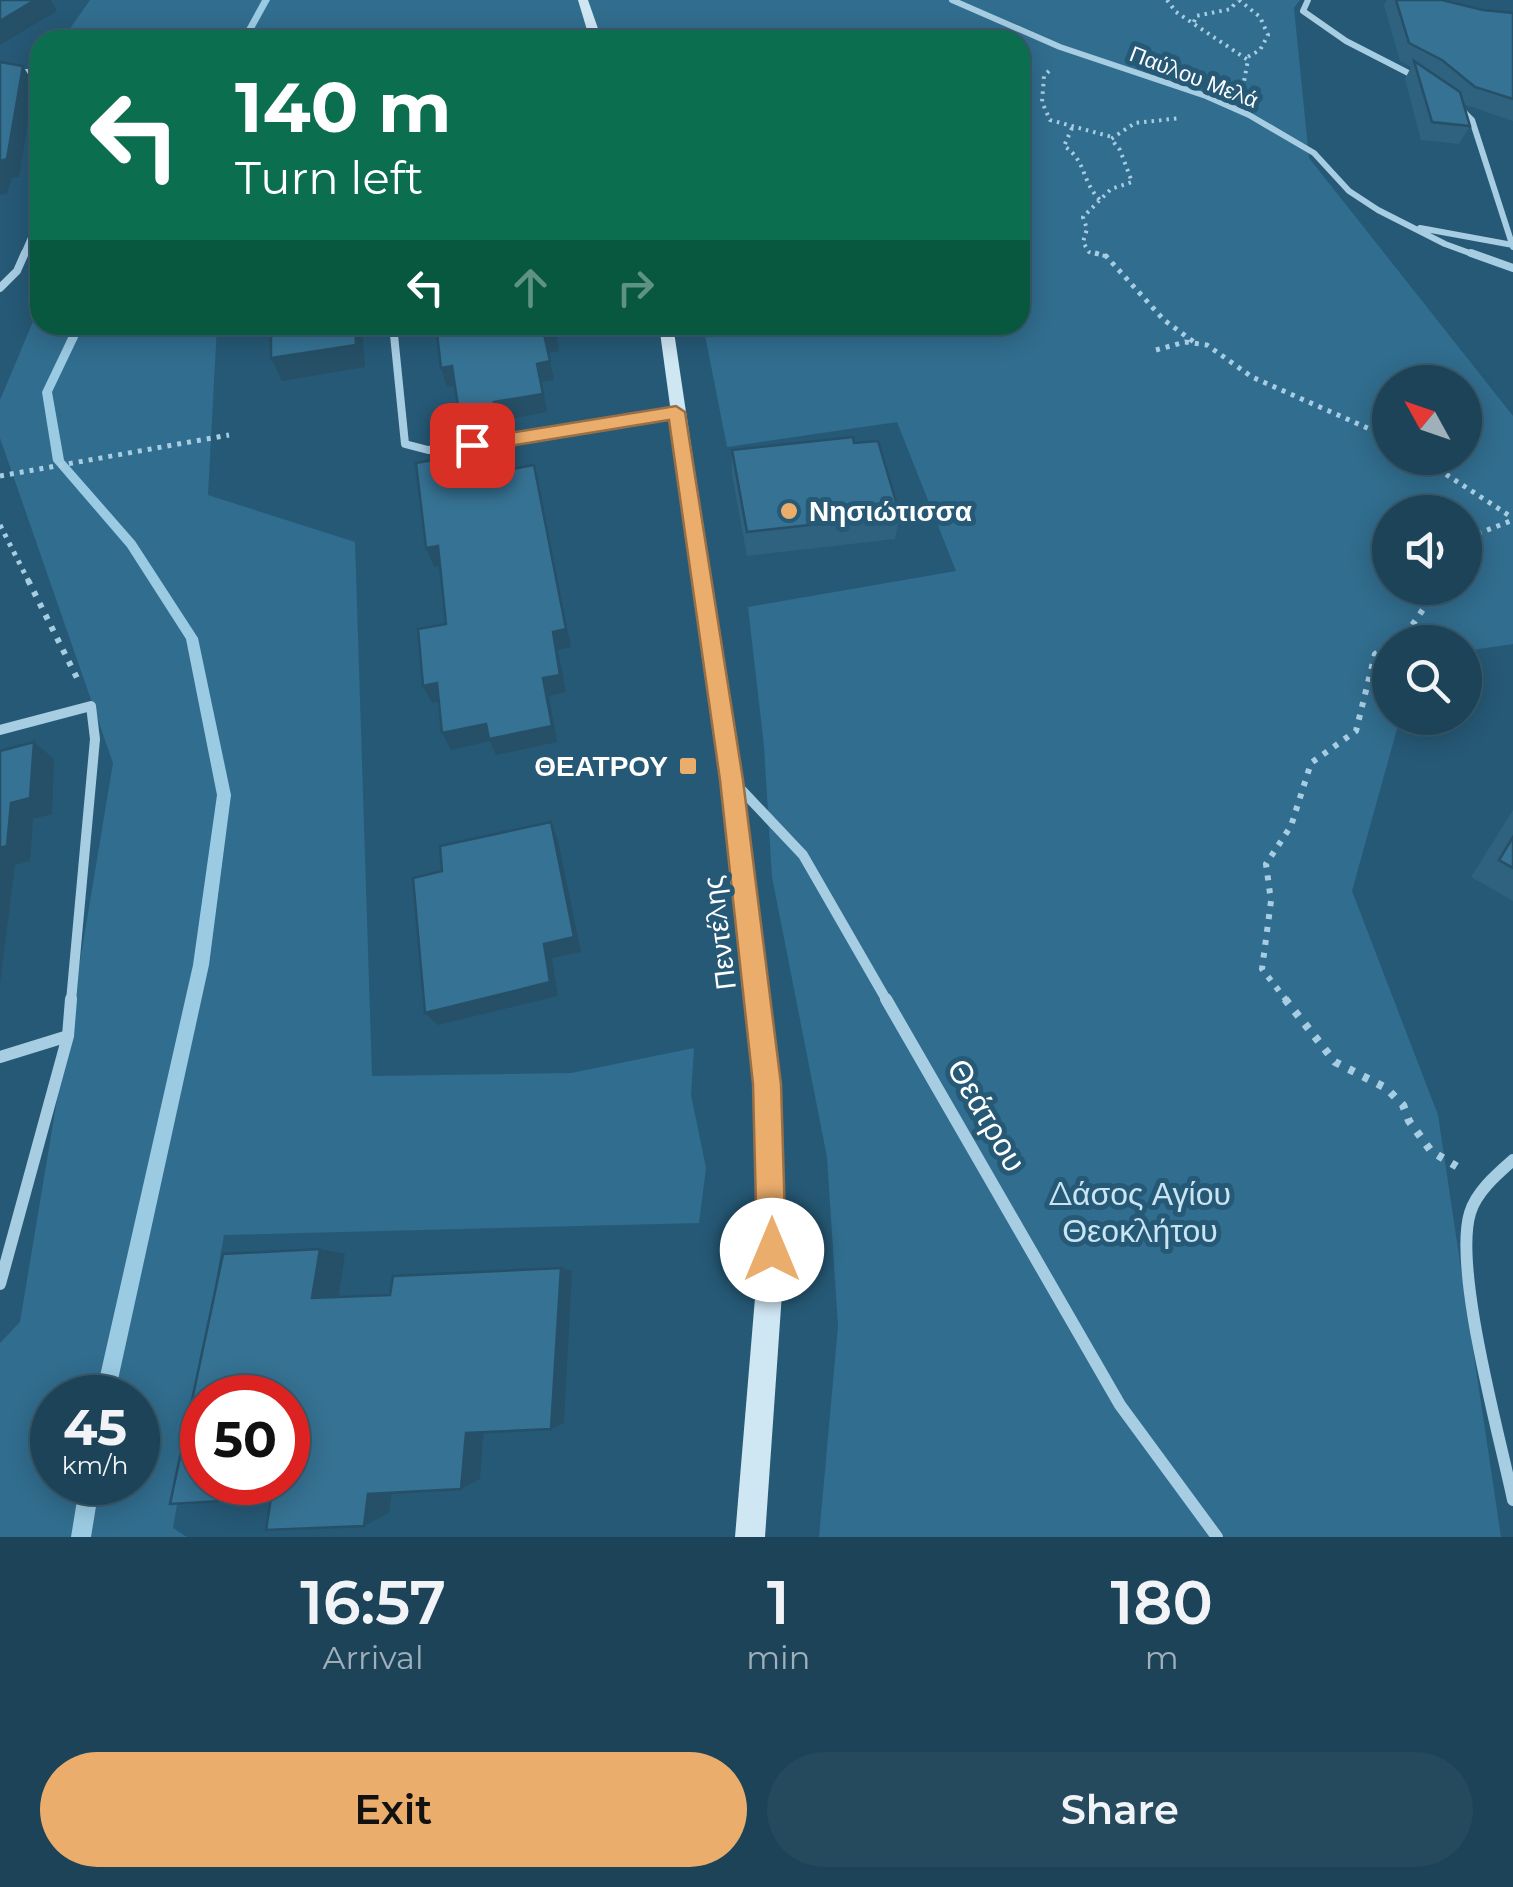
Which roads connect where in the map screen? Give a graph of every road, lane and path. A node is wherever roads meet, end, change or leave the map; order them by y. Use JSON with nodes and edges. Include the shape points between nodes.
{"nodes":[{"id":1,"x":583,"y":0,"type":"edge"},
{"id":2,"x":952,"y":0,"type":"edge"},
{"id":3,"x":1167,"y":0,"type":"edge"},
{"id":4,"x":1238,"y":0,"type":"edge"},
{"id":5,"x":1308,"y":0,"type":"edge"},
{"id":6,"x":1194,"y":22,"type":"junction"},
{"id":7,"x":593,"y":30,"type":"edge"},
{"id":8,"x":1022,"y":30,"type":"edge"},
{"id":9,"x":1030,"y":34,"type":"edge"},
{"id":10,"x":1073,"y":52,"type":"junction"},
{"id":11,"x":1246,"y":58,"type":"junction"},
{"id":12,"x":0,"y":72,"type":"edge"},
{"id":13,"x":30,"y":72,"type":"edge"},
{"id":14,"x":1428,"y":83,"type":"edge"},
{"id":15,"x":1453,"y":101,"type":"edge"},
{"id":16,"x":1225,"y":104,"type":"junction"},
{"id":17,"x":1072,"y":128,"type":"junction"},
{"id":18,"x":1112,"y":137,"type":"junction"},
{"id":19,"x":1100,"y":201,"type":"junction"},
{"id":20,"x":1403,"y":225,"type":"junction"},
{"id":21,"x":30,"y":240,"type":"edge"},
{"id":22,"x":1512,"y":246,"type":"edge"},
{"id":23,"x":1513,"y":268,"type":"edge"},
{"id":24,"x":0,"y":288,"type":"edge"},
{"id":25,"x":394,"y":335,"type":"edge"},
{"id":26,"x":667,"y":335,"type":"edge"},
{"id":27,"x":1194,"y":342,"type":"junction"},
{"id":28,"x":1156,"y":350,"type":"dead end"},
{"id":29,"x":676,"y":412,"type":"junction"},
{"id":30,"x":1372,"y":429,"type":"edge"},
{"id":31,"x":229,"y":435,"type":"dead end"},
{"id":32,"x":1447,"y":475,"type":"edge"},
{"id":33,"x":0,"y":476,"type":"edge"},
{"id":34,"x":1513,"y":519,"type":"edge"},
{"id":35,"x":0,"y":525,"type":"edge"},
{"id":36,"x":1482,"y":532,"type":"edge"},
{"id":37,"x":1428,"y":605,"type":"edge"},
{"id":38,"x":1412,"y":625,"type":"edge"},
{"id":39,"x":1372,"y":666,"type":"edge"},
{"id":40,"x":91,"y":706,"type":"junction"},
{"id":41,"x":0,"y":730,"type":"edge"},
{"id":42,"x":732,"y":780,"type":"junction"},
{"id":43,"x":68,"y":1036,"type":"junction"},
{"id":44,"x":0,"y":1057,"type":"edge"},
{"id":45,"x":1513,"y":1160,"type":"edge"},
{"id":46,"x":1490,"y":1179,"type":"junction"},
{"id":47,"x":0,"y":1284,"type":"edge"},
{"id":48,"x":1513,"y":1500,"type":"edge"},
{"id":49,"x":750,"y":1537,"type":"edge"},
{"id":50,"x":1217,"y":1537,"type":"edge"}],
"edges":[{"from":1,"to":7,"type":"main road"},
{"from":2,"to":8,"type":"street","name":"Παύλου Μελά"},
{"from":3,"to":6,"type":"path"},
{"from":4,"to":6,"type":"path"},
{"from":4,"to":11,"type":"path","via":[[1260,17],[1268,35]]},
{"from":5,"to":14,"type":"street","via":[[1303,11],[1320,24]]},
{"from":6,"to":11,"type":"path"},
{"from":9,"to":10,"type":"street","name":"Παύλου Μελά"},
{"from":10,"to":16,"type":"street","name":"Παύλου Μελά"},
{"from":10,"to":17,"type":"path","via":[[1044,76],[1042,102],[1050,120]]},
{"from":11,"to":16,"type":"path","via":[[1242,92]]},
{"from":12,"to":13,"type":"street"},
{"from":15,"to":22,"type":"street","via":[[1472,120]]},
{"from":16,"to":18,"type":"path","via":[[1199,115],[1145,119]]},
{"from":16,"to":20,"type":"street","name":"Παύλου Μελά","via":[[1294,138],[1349,191]]},
{"from":17,"to":18,"type":"path"},
{"from":17,"to":19,"type":"path","via":[[1064,146],[1078,155],[1089,190]]},
{"from":18,"to":19,"type":"path","via":[[1132,182]]},
{"from":19,"to":27,"type":"path","via":[[1083,217],[1082,242],[1089,252],[1106,256],[1164,320]]},
{"from":20,"to":22,"type":"street"},
{"from":20,"to":23,"type":"street","name":"Παύλου Μελά"},
{"from":21,"to":24,"type":"street","via":[[17,271]]},
{"from":25,"to":29,"type":"street","via":[[402,438],[416,450]]},
{"from":26,"to":29,"type":"main road","name":"Πεντέλης"},
{"from":27,"to":28,"type":"path"},
{"from":27,"to":30,"type":"path","via":[[1294,399]]},
{"from":29,"to":42,"type":"main road","name":"Πεντέλης"},
{"from":31,"to":33,"type":"path"},
{"from":32,"to":34,"type":"path"},
{"from":34,"to":36,"type":"path"},
{"from":35,"to":40,"type":"path"},
{"from":37,"to":38,"type":"path"},
{"from":39,"to":46,"type":"path","via":[[1356,731],[1312,763],[1292,826],[1266,864],[1271,901],[1262,969],[1335,1062],[1386,1088],[1403,1105],[1431,1151]]},
{"from":40,"to":41,"type":"street"},
{"from":40,"to":43,"type":"street","via":[[95,739]]},
{"from":42,"to":49,"type":"main road","name":"Πεντέλης","via":[[770,1148],[772,1250]]},
{"from":42,"to":50,"type":"street","name":"Θεάτρου","via":[[804,854],[1120,1404]]},
{"from":43,"to":44,"type":"street"},
{"from":43,"to":47,"type":"street"},
{"from":45,"to":46,"type":"street"},
{"from":46,"to":48,"type":"street","via":[[1468,1216],[1470,1287]]}]}
